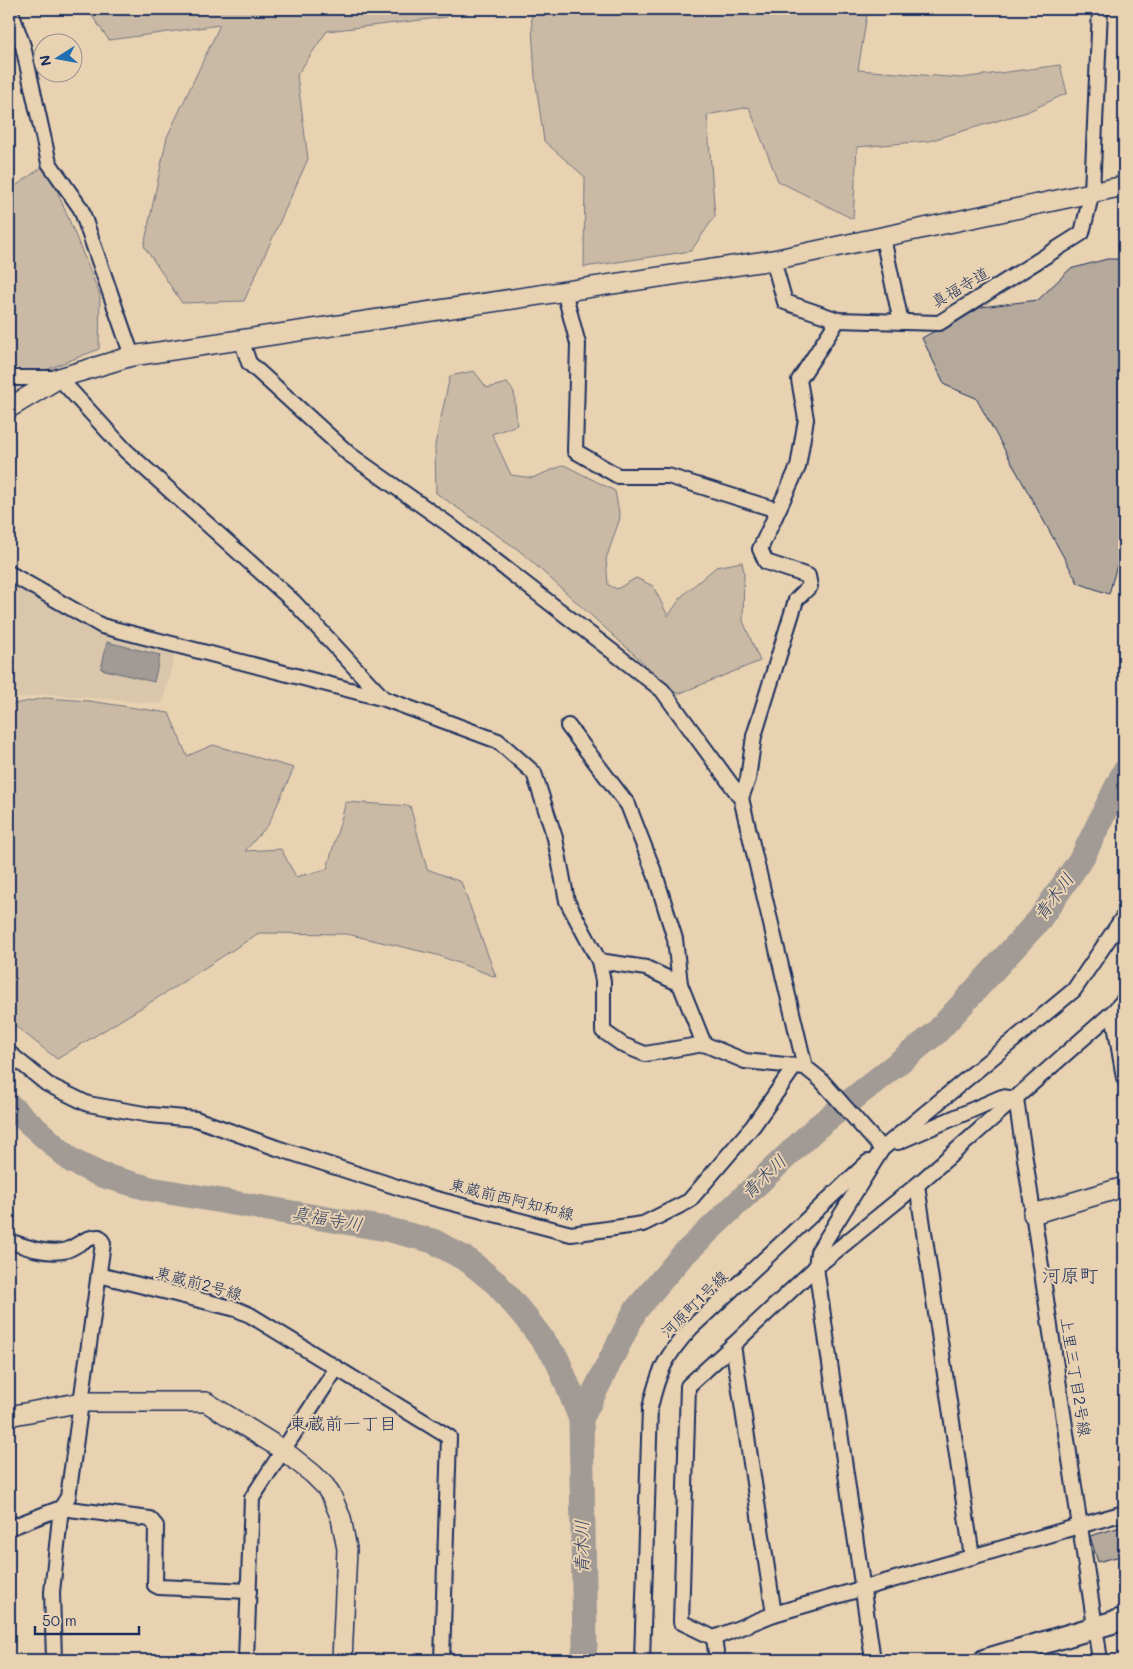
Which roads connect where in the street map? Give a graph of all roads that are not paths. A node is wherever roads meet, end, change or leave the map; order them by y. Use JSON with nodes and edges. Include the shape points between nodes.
{"nodes":[{"id":1,"x":10,"y":9,"type":"edge"},
{"id":2,"x":1100,"y":9,"type":"edge"},
{"id":3,"x":1124,"y":186,"type":"edge"},
{"id":4,"x":1092,"y":192,"type":"junction"},
{"id":5,"x":883,"y":238,"type":"junction"},
{"id":6,"x":773,"y":260,"type":"junction"},
{"id":7,"x":564,"y":291,"type":"junction"},
{"id":8,"x":838,"y":320,"type":"junction"},
{"id":9,"x":901,"y":322,"type":"junction"},
{"id":10,"x":241,"y":339,"type":"junction"},
{"id":11,"x":132,"y":356,"type":"junction"},
{"id":12,"x":9,"y":378,"type":"edge"},
{"id":13,"x":59,"y":378,"type":"junction"},
{"id":14,"x":9,"y":408,"type":"edge"},
{"id":15,"x":777,"y":510,"type":"junction"},
{"id":16,"x":9,"y":573,"type":"edge"},
{"id":17,"x":385,"y":699,"type":"junction"},
{"id":18,"x":568,"y":726,"type":"dead end"},
{"id":19,"x":742,"y":798,"type":"junction"},
{"id":20,"x":1124,"y":916,"type":"edge"},
{"id":21,"x":599,"y":961,"type":"junction"},
{"id":22,"x":680,"y":984,"type":"junction"},
{"id":23,"x":1124,"y":1000,"type":"edge"},
{"id":24,"x":1113,"y":1012,"type":"junction"},
{"id":25,"x":704,"y":1044,"type":"junction"},
{"id":26,"x":9,"y":1053,"type":"edge"},
{"id":27,"x":800,"y":1067,"type":"junction"},
{"id":28,"x":1124,"y":1078,"type":"edge"},
{"id":29,"x":1016,"y":1099,"type":"junction"},
{"id":30,"x":882,"y":1148,"type":"junction"},
{"id":31,"x":917,"y":1185,"type":"junction"},
{"id":32,"x":1124,"y":1186,"type":"edge"},
{"id":33,"x":1033,"y":1214,"type":"junction"},
{"id":34,"x":9,"y":1241,"type":"edge"},
{"id":35,"x":816,"y":1267,"type":"junction"},
{"id":36,"x":99,"y":1275,"type":"junction"},
{"id":37,"x":734,"y":1345,"type":"junction"},
{"id":38,"x":336,"y":1369,"type":"junction"},
{"id":39,"x":82,"y":1402,"type":"junction"},
{"id":40,"x":9,"y":1416,"type":"edge"},
{"id":41,"x":283,"y":1450,"type":"junction"},
{"id":42,"x":62,"y":1508,"type":"junction"},
{"id":43,"x":1124,"y":1513,"type":"edge"},
{"id":44,"x":1081,"y":1526,"type":"junction"},
{"id":45,"x":9,"y":1528,"type":"edge"},
{"id":46,"x":972,"y":1557,"type":"junction"},
{"id":47,"x":863,"y":1589,"type":"junction"},
{"id":48,"x":249,"y":1591,"type":"junction"},
{"id":49,"x":774,"y":1614,"type":"junction"},
{"id":50,"x":1124,"y":1619,"type":"edge"},
{"id":51,"x":1096,"y":1627,"type":"junction"},
{"id":52,"x":714,"y":1638,"type":"junction"},
{"id":53,"x":54,"y":1660,"type":"edge"},
{"id":54,"x":246,"y":1660,"type":"edge"},
{"id":55,"x":342,"y":1660,"type":"edge"},
{"id":56,"x":442,"y":1660,"type":"edge"},
{"id":57,"x":642,"y":1660,"type":"edge"},
{"id":58,"x":718,"y":1660,"type":"edge"},
{"id":59,"x":873,"y":1660,"type":"edge"},
{"id":60,"x":986,"y":1660,"type":"edge"},
{"id":61,"x":1100,"y":1660,"type":"edge"}],
"edges":[{"from":1,"to":11,"type":"street","via":[[23,46],[49,163],[81,209]]},
{"from":2,"to":4,"type":"street","name":"真福寺道"},
{"from":3,"to":4,"type":"street"},
{"from":4,"to":5,"type":"street"},
{"from":4,"to":9,"type":"street","name":"真福寺道","via":[[1082,233],[939,323]]},
{"from":5,"to":6,"type":"street"},
{"from":5,"to":9,"type":"street"},
{"from":6,"to":7,"type":"street"},
{"from":6,"to":8,"type":"street","name":"真福寺道","via":[[786,302]]},
{"from":7,"to":10,"type":"street"},
{"from":7,"to":15,"type":"street","via":[[578,344],[575,452],[618,476],[668,476]]},
{"from":8,"to":9,"type":"street","name":"真福寺道"},
{"from":8,"to":15,"type":"street","via":[[799,380],[806,419],[798,467]]},
{"from":10,"to":11,"type":"street"},
{"from":10,"to":19,"type":"street","via":[[249,363],[349,454],[448,524],[662,690]]},
{"from":11,"to":13,"type":"street"},
{"from":12,"to":13,"type":"street"},
{"from":13,"to":14,"type":"street"},
{"from":13,"to":17,"type":"street","via":[[126,451],[294,602]]},
{"from":15,"to":19,"type":"street","via":[[760,549],[766,562],[808,576],[810,586],[796,600],[754,736]]},
{"from":16,"to":17,"type":"street","via":[[102,626]]},
{"from":17,"to":21,"type":"street","via":[[498,741],[534,773],[555,838],[567,901]]},
{"from":18,"to":22,"type":"street","via":[[628,805],[656,877],[675,939]]},
{"from":19,"to":27,"type":"street"},
{"from":20,"to":30,"type":"street","name":"河原町1号線","via":[[1074,990]]},
{"from":21,"to":22,"type":"street","via":[[646,968]]},
{"from":21,"to":25,"type":"street","via":[[603,981],[603,1031],[623,1045],[645,1054]]},
{"from":22,"to":25,"type":"street"},
{"from":23,"to":24,"type":"street"},
{"from":24,"to":28,"type":"street"},
{"from":24,"to":29,"type":"street"},
{"from":25,"to":27,"type":"street","via":[[745,1061]]},
{"from":26,"to":27,"type":"street","name":"東蔵前西阿知和線","via":[[47,1084],[88,1104],[196,1119],[425,1196],[571,1234],[643,1224],[689,1201]]},
{"from":27,"to":30,"type":"street","via":[[822,1080]]},
{"from":29,"to":30,"type":"street","via":[[1002,1097]]},
{"from":29,"to":31,"type":"street"},
{"from":29,"to":33,"type":"street","name":"上里三丁目2号線"},
{"from":30,"to":35,"type":"street","via":[[818,1252]]},
{"from":30,"to":57,"type":"street","name":"河原町1号線","via":[[691,1328],[674,1346],[657,1376],[650,1408]]},
{"from":31,"to":35,"type":"street"},
{"from":31,"to":46,"type":"street"},
{"from":32,"to":33,"type":"street"},
{"from":33,"to":44,"type":"street","name":"上里三丁目2号線"},
{"from":34,"to":36,"type":"street","via":[[36,1251],[64,1251],[91,1236],[99,1236],[103,1243]]},
{"from":35,"to":37,"type":"street"},
{"from":35,"to":47,"type":"street"},
{"from":36,"to":38,"type":"street","name":"東蔵前2号線","via":[[236,1309]]},
{"from":36,"to":39,"type":"street"},
{"from":37,"to":49,"type":"street"},
{"from":37,"to":52,"type":"street","via":[[688,1386],[681,1622]]},
{"from":38,"to":41,"type":"street"},
{"from":38,"to":56,"type":"street","name":"東蔵前2号線","via":[[449,1437]]},
{"from":39,"to":40,"type":"street"},
{"from":39,"to":41,"type":"street","via":[[206,1402]]},
{"from":39,"to":42,"type":"street","via":[[68,1497]]},
{"from":41,"to":48,"type":"street","via":[[252,1498]]},
{"from":41,"to":55,"type":"street","via":[[325,1486],[341,1518],[347,1549]]},
{"from":42,"to":45,"type":"street"},
{"from":42,"to":48,"type":"street","via":[[154,1522],[154,1581],[159,1587]]},
{"from":42,"to":53,"type":"street","via":[[52,1592]]},
{"from":43,"to":44,"type":"street"},
{"from":44,"to":46,"type":"street"},
{"from":44,"to":51,"type":"street","name":"上里三丁目2号線"},
{"from":46,"to":47,"type":"street"},
{"from":47,"to":49,"type":"street"},
{"from":47,"to":59,"type":"street"},
{"from":48,"to":54,"type":"street"},
{"from":49,"to":52,"type":"street"},
{"from":50,"to":51,"type":"main road"},
{"from":51,"to":60,"type":"main road"},
{"from":51,"to":61,"type":"street","name":"上里三丁目2号線"},
{"from":52,"to":58,"type":"street"}]}
